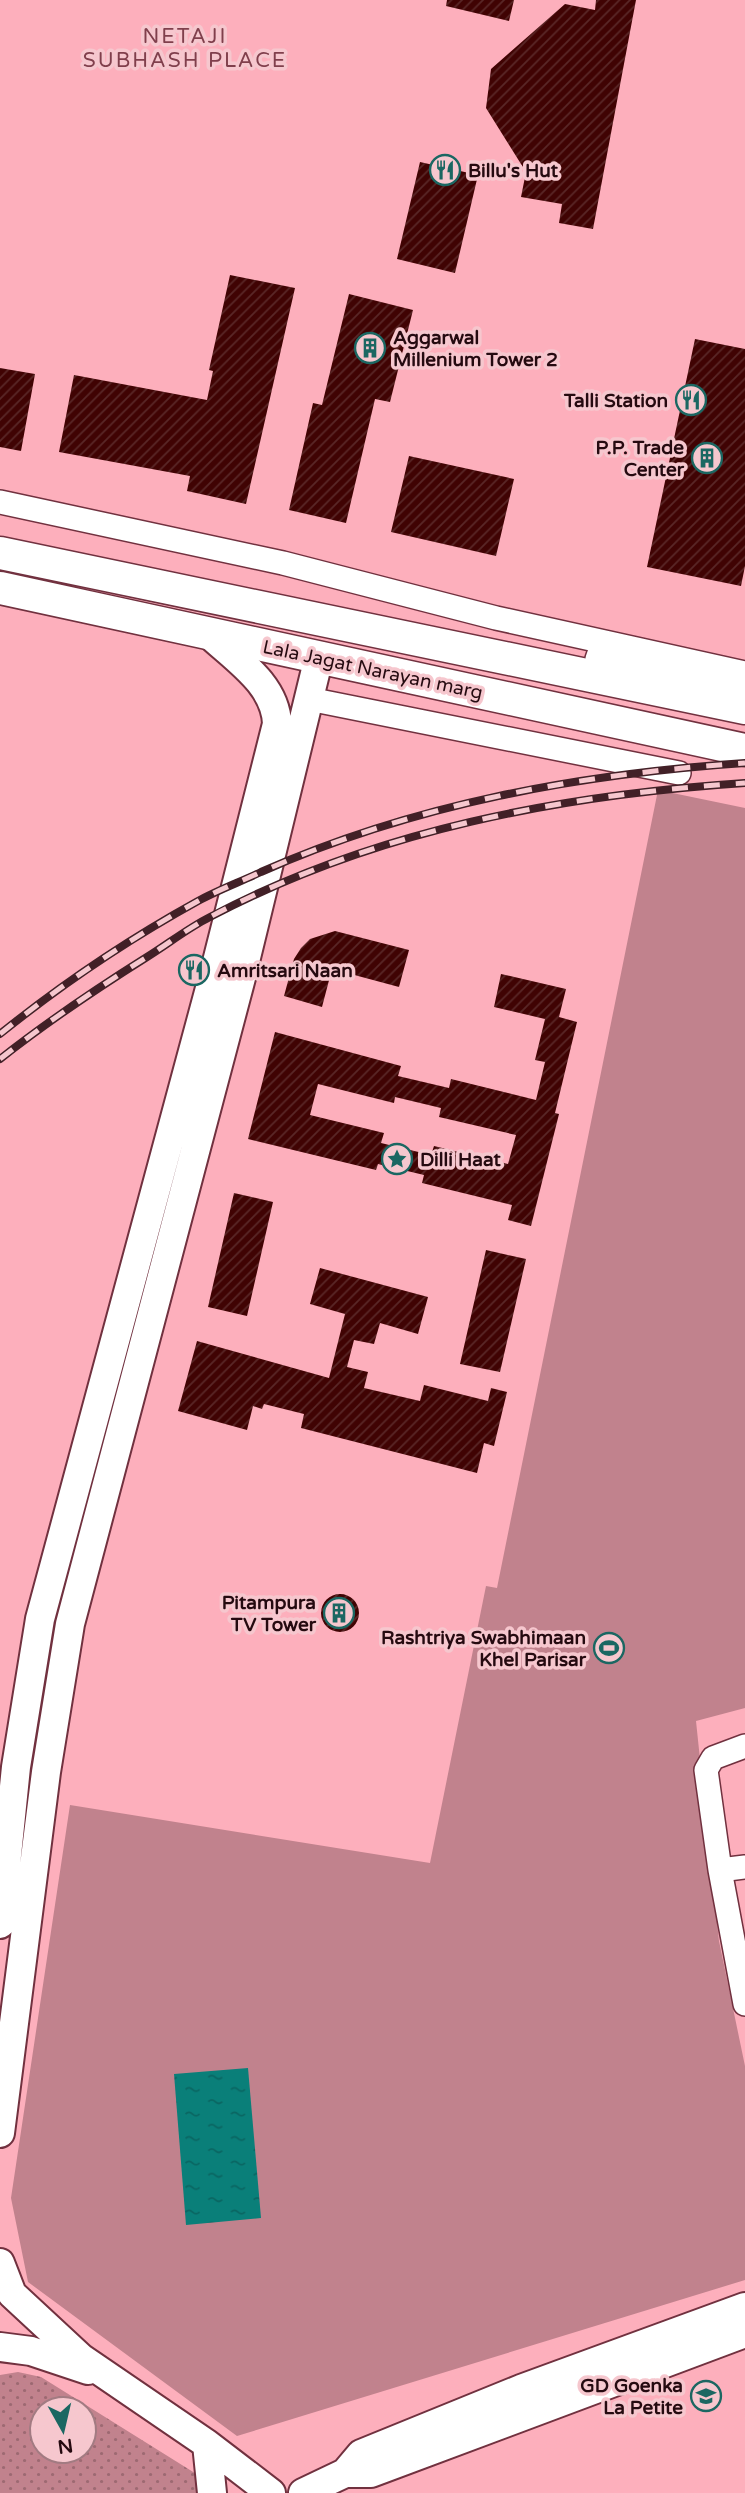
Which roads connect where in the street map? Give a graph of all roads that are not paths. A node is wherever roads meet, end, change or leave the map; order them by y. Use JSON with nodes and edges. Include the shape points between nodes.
{"nodes":[{"id":1,"x":0,"y":502,"type":"edge"},
{"id":2,"x":0,"y":553,"type":"edge"},
{"id":3,"x":0,"y":589,"type":"edge"},
{"id":4,"x":210,"y":635,"type":"junction"},
{"id":5,"x":603,"y":642,"type":"junction"},
{"id":6,"x":319,"y":657,"type":"junction"},
{"id":7,"x":745,"y":673,"type":"edge"},
{"id":8,"x":745,"y":691,"type":"edge"},
{"id":9,"x":309,"y":699,"type":"junction"},
{"id":10,"x":745,"y":708,"type":"edge"},
{"id":11,"x":745,"y":750,"type":"edge"},
{"id":12,"x":679,"y":774,"type":"dead end"},
{"id":13,"x":85,"y":1448,"type":"junction"},
{"id":14,"x":114,"y":1455,"type":"junction"},
{"id":15,"x":745,"y":1746,"type":"edge"},
{"id":16,"x":745,"y":1867,"type":"edge"},
{"id":17,"x":720,"y":1870,"type":"junction"},
{"id":18,"x":0,"y":1924,"type":"edge"},
{"id":19,"x":10,"y":1980,"type":"edge"},
{"id":20,"x":745,"y":2004,"type":"edge"},
{"id":21,"x":0,"y":2133,"type":"edge"},
{"id":22,"x":0,"y":2263,"type":"edge"},
{"id":23,"x":745,"y":2307,"type":"edge"},
{"id":24,"x":745,"y":2333,"type":"edge"},
{"id":25,"x":0,"y":2347,"type":"edge"},
{"id":26,"x":111,"y":2378,"type":"junction"},
{"id":27,"x":207,"y":2444,"type":"junction"},
{"id":28,"x":345,"y":2473,"type":"junction"},
{"id":29,"x":212,"y":2493,"type":"edge"},
{"id":30,"x":271,"y":2493,"type":"edge"},
{"id":31,"x":303,"y":2493,"type":"edge"}],
"edges":[{"from":1,"to":5,"type":"street","via":[[284,563]]},
{"from":2,"to":10,"type":"main road","name":"Lala Jagat Narayan marg"},
{"from":3,"to":4,"type":"main road","name":"Lala Jagat Narayan marg"},
{"from":4,"to":6,"type":"main road","name":"Lala Jagat Narayan marg"},
{"from":4,"to":13,"type":"street","via":[[255,676],[277,708],[277,724]]},
{"from":5,"to":7,"type":"street"},
{"from":5,"to":8,"type":"street","via":[[597,659]]},
{"from":6,"to":9,"type":"street"},
{"from":6,"to":11,"type":"main road","name":"Lala Jagat Narayan marg"},
{"from":9,"to":12,"type":"street"},
{"from":9,"to":14,"type":"street","via":[[242,974]]},
{"from":13,"to":14,"type":"street"},
{"from":13,"to":18,"type":"street","via":[[40,1619],[16,1767]]},
{"from":14,"to":19,"type":"street","via":[[71,1624]]},
{"from":15,"to":17,"type":"street","via":[[713,1758],[706,1770]]},
{"from":16,"to":17,"type":"street"},
{"from":17,"to":20,"type":"street"},
{"from":19,"to":21,"type":"street"},
{"from":22,"to":26,"type":"street","via":[[12,2294]]},
{"from":23,"to":28,"type":"street","via":[[521,2389],[361,2454]]},
{"from":24,"to":28,"type":"street","via":[[371,2473]]},
{"from":25,"to":26,"type":"street","via":[[31,2351]]},
{"from":26,"to":27,"type":"street"},
{"from":27,"to":29,"type":"street"},
{"from":27,"to":30,"type":"street"},
{"from":28,"to":31,"type":"street"}]}
